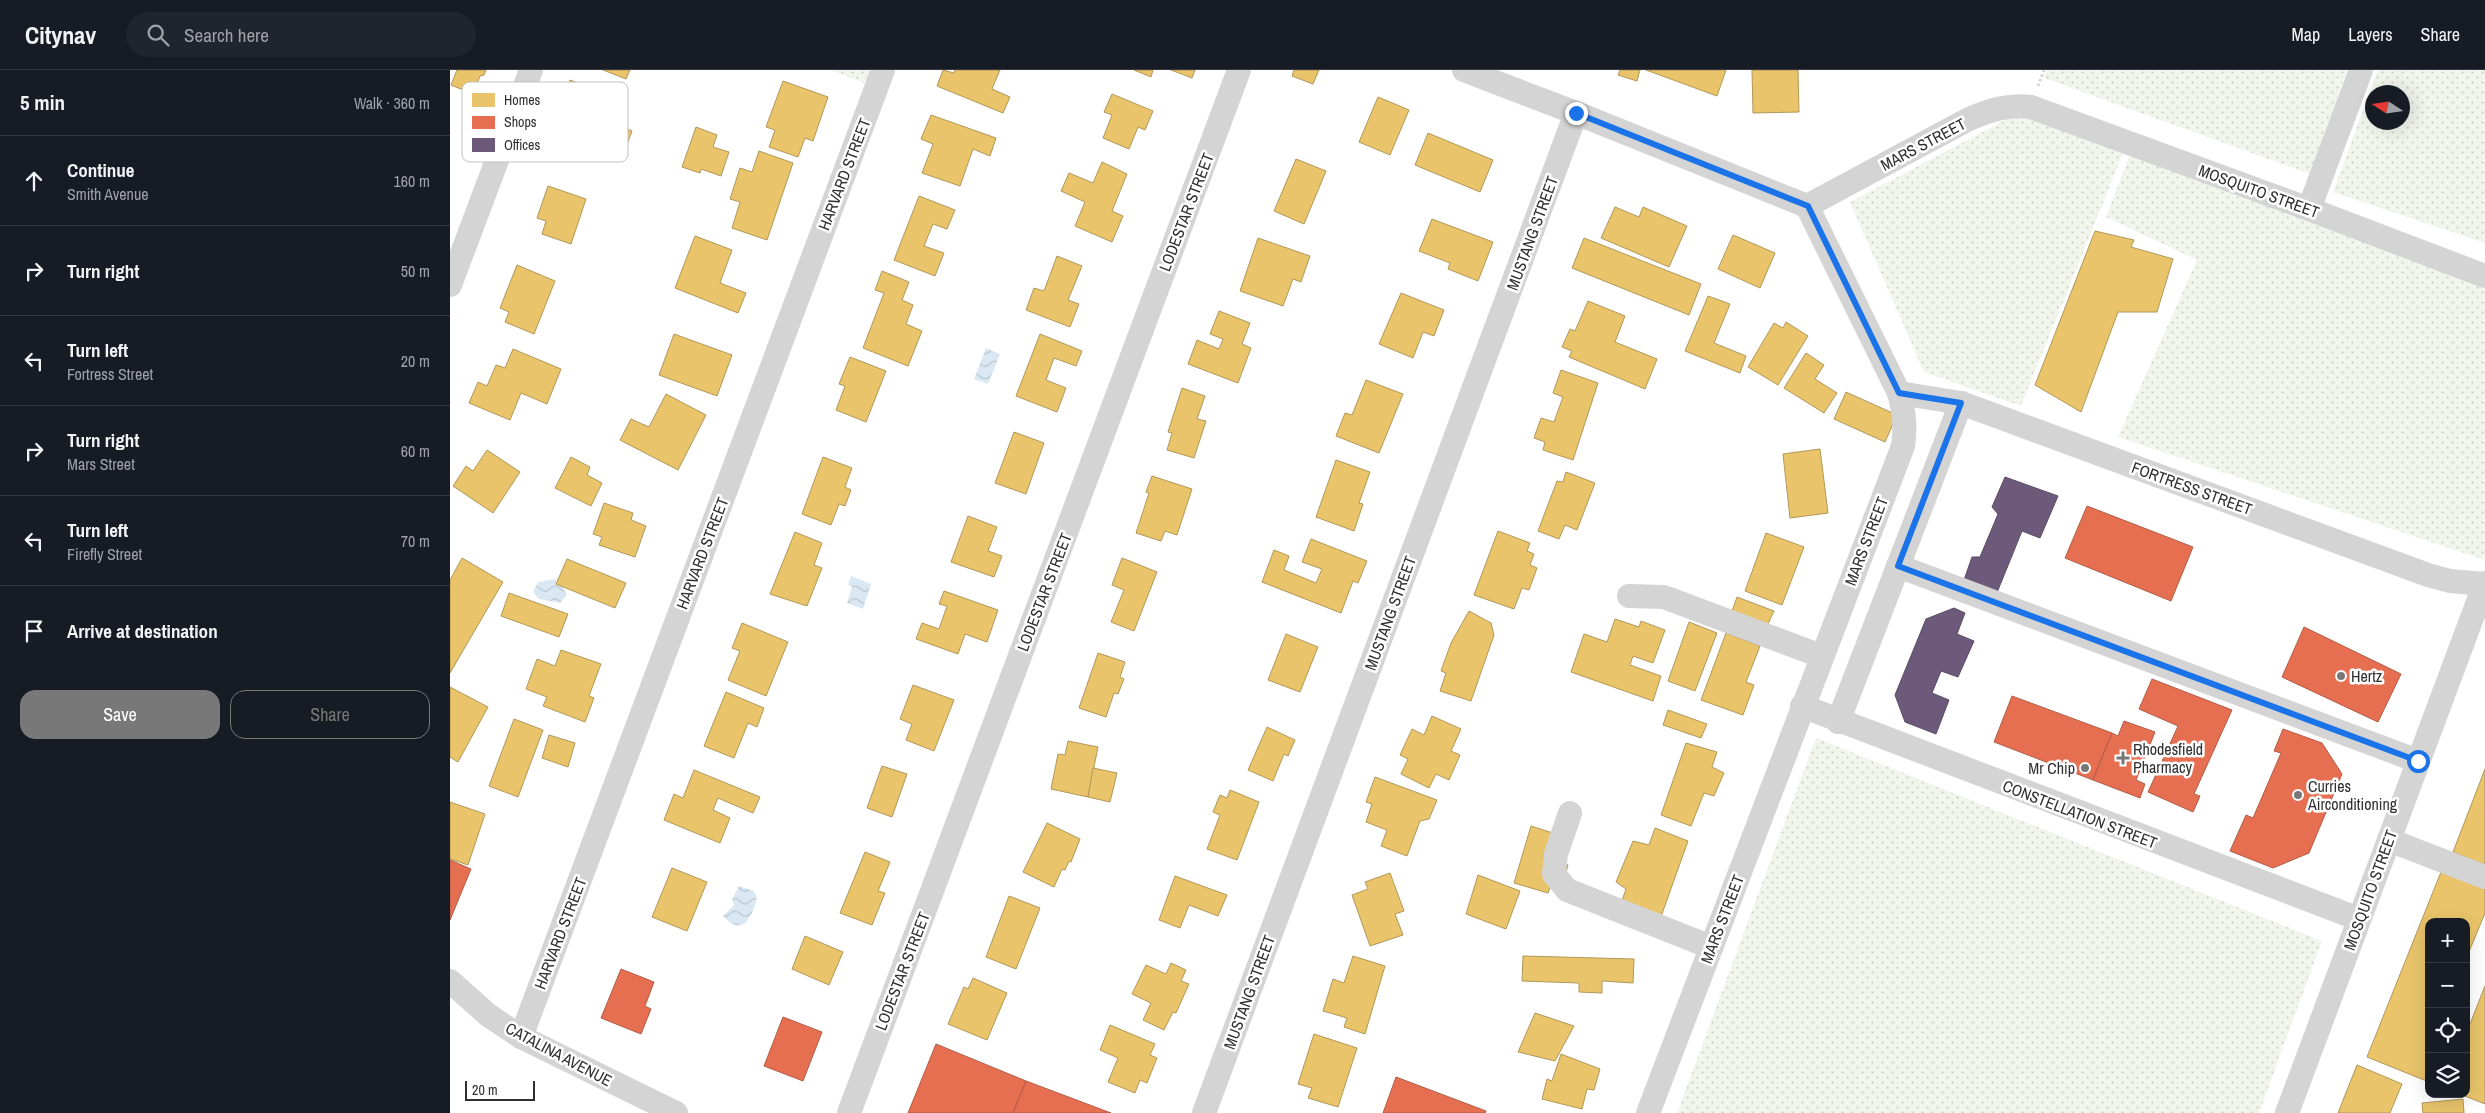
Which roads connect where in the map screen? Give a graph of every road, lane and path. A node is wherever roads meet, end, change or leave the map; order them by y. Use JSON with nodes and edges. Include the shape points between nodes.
{"nodes":[{"id":1,"x":531,"y":70,"type":"edge"},
{"id":2,"x":883,"y":70,"type":"edge"},
{"id":3,"x":1239,"y":70,"type":"edge"},
{"id":4,"x":1464,"y":70,"type":"edge"},
{"id":5,"x":2361,"y":70,"type":"edge"},
{"id":6,"x":526,"y":82,"type":"edge"},
{"id":7,"x":2031,"y":107,"type":"joint"},
{"id":8,"x":1576,"y":113,"type":"junction"},
{"id":9,"x":496,"y":162,"type":"edge"},
{"id":10,"x":1808,"y":206,"type":"junction"},
{"id":11,"x":2309,"y":209,"type":"junction"},
{"id":12,"x":2485,"y":276,"type":"edge"},
{"id":13,"x":450,"y":285,"type":"edge"},
{"id":14,"x":1899,"y":393,"type":"junction"},
{"id":15,"x":1961,"y":403,"type":"junction"},
{"id":16,"x":1898,"y":566,"type":"junction"},
{"id":17,"x":2485,"y":584,"type":"edge"},
{"id":18,"x":1629,"y":596,"type":"dead end"},
{"id":19,"x":1822,"y":656,"type":"junction"},
{"id":20,"x":1802,"y":706,"type":"junction"},
{"id":21,"x":1838,"y":722,"type":"junction"},
{"id":22,"x":2418,"y":761,"type":"junction"},
{"id":23,"x":1570,"y":813,"type":"dead end"},
{"id":24,"x":2389,"y":840,"type":"junction"},
{"id":25,"x":2485,"y":877,"type":"edge"},
{"id":26,"x":2359,"y":919,"type":"junction"},
{"id":27,"x":1711,"y":947,"type":"junction"},
{"id":28,"x":450,"y":981,"type":"edge"},
{"id":29,"x":521,"y":1037,"type":"junction"},
{"id":30,"x":676,"y":1113,"type":"edge"},
{"id":31,"x":849,"y":1113,"type":"edge"},
{"id":32,"x":1204,"y":1113,"type":"edge"},
{"id":33,"x":1648,"y":1113,"type":"edge"},
{"id":34,"x":2287,"y":1113,"type":"edge"}],
"edges":[{"from":1,"to":6,"type":"street"},
{"from":2,"to":29,"type":"street","name":"HARVARD STREET"},
{"from":3,"to":31,"type":"street","name":"LODESTAR STREET"},
{"from":4,"to":8,"type":"street"},
{"from":5,"to":11,"type":"street"},
{"from":7,"to":10,"type":"street","name":"MARS STREET","via":[[2010,106],[1981,114]]},
{"from":7,"to":11,"type":"street","name":"MOSQUITO STREET"},
{"from":8,"to":10,"type":"street"},
{"from":8,"to":32,"type":"street","name":"MUSTANG STREET"},
{"from":9,"to":13,"type":"street"},
{"from":10,"to":14,"type":"street","name":"MARS STREET"},
{"from":11,"to":12,"type":"street","name":"MOSQUITO STREET"},
{"from":14,"to":15,"type":"street","name":"FORTRESS STREET"},
{"from":14,"to":19,"type":"street","name":"MARS STREET","via":[[1905,414],[1903,446]]},
{"from":15,"to":16,"type":"street"},
{"from":15,"to":17,"type":"street","name":"FORTRESS STREET","via":[[2428,575]]},
{"from":16,"to":21,"type":"street"},
{"from":16,"to":22,"type":"street"},
{"from":17,"to":22,"type":"street","name":"MOSQUITO STREET"},
{"from":18,"to":19,"type":"street","via":[[1664,597]]},
{"from":19,"to":20,"type":"street","name":"MARS STREET"},
{"from":20,"to":21,"type":"street","name":"CONSTELLATION STREET"},
{"from":20,"to":27,"type":"street","name":"MARS STREET"},
{"from":21,"to":26,"type":"street","name":"CONSTELLATION STREET"},
{"from":22,"to":24,"type":"street","name":"MOSQUITO STREET"},
{"from":23,"to":27,"type":"street","via":[[1556,854],[1554,874],[1567,890]]},
{"from":24,"to":25,"type":"street"},
{"from":24,"to":26,"type":"street","name":"MOSQUITO STREET"},
{"from":26,"to":34,"type":"street","name":"MOSQUITO STREET"},
{"from":27,"to":33,"type":"street","name":"MARS STREET"},
{"from":28,"to":29,"type":"street","name":"CATALINA AVENUE","via":[[488,1015]]},
{"from":29,"to":30,"type":"street","name":"CATALINA AVENUE"}]}
